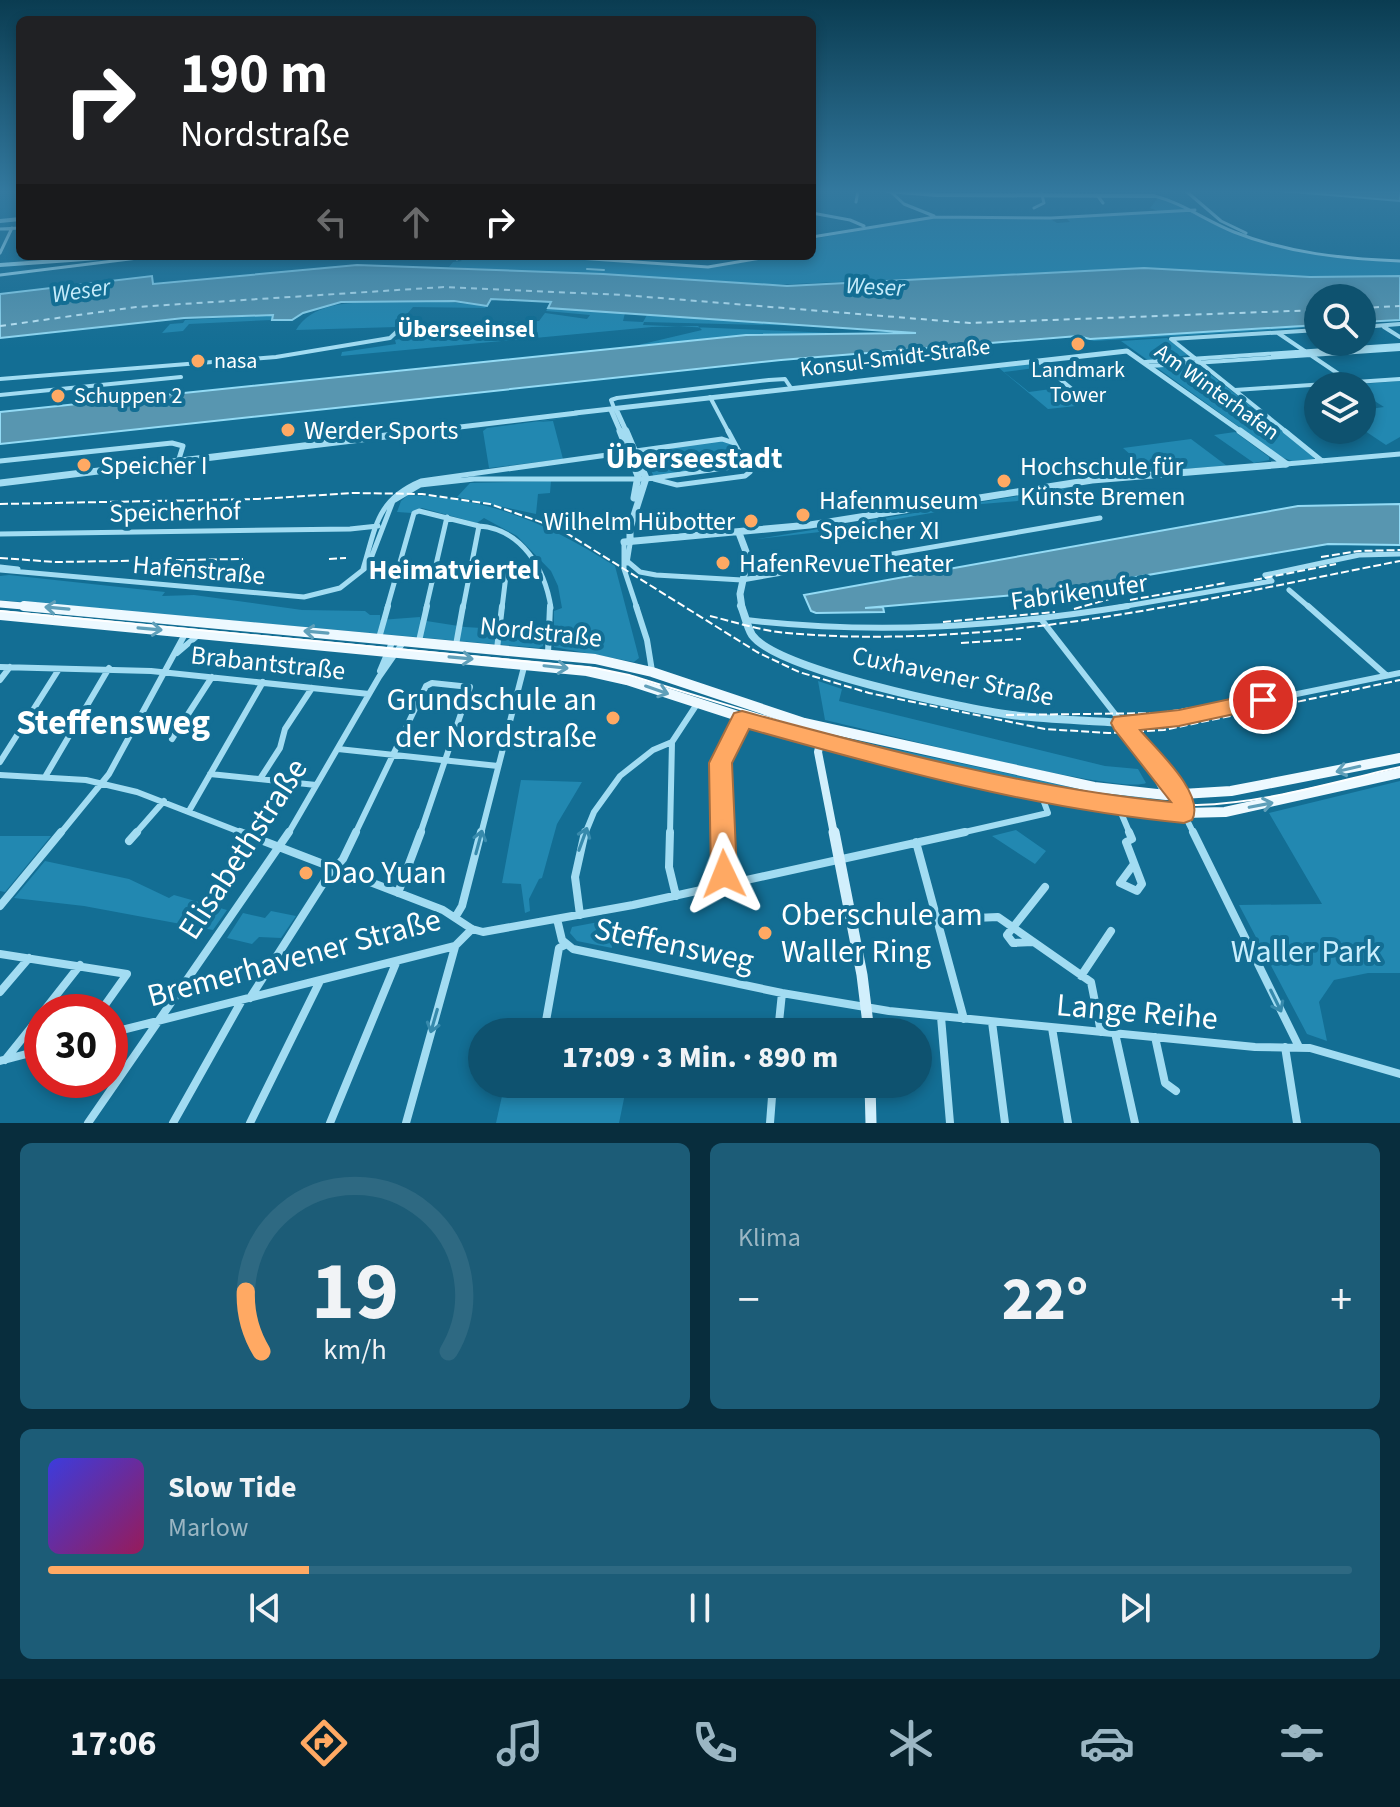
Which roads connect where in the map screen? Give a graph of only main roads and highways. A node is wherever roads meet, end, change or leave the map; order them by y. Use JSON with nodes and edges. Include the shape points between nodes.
{"nodes":[{"id":1,"x":0,"y":604,"type":"edge"},
{"id":2,"x":0,"y":615,"type":"edge"},
{"id":3,"x":824,"y":727,"type":"junction"},
{"id":4,"x":821,"y":741,"type":"junction"},
{"id":5,"x":1400,"y":758,"type":"edge"},
{"id":6,"x":1400,"y":773,"type":"edge"},
{"id":7,"x":1166,"y":795,"type":"junction"},
{"id":8,"x":1179,"y":795,"type":"junction"},
{"id":9,"x":1184,"y":813,"type":"junction"},
{"id":10,"x":868,"y":1018,"type":"edge"},
{"id":11,"x":870,"y":1098,"type":"edge"},
{"id":12,"x":871,"y":1123,"type":"edge"}],
"edges":[{"from":3,"to":1,"type":"main road","name":"Nordstraße","one_way":true,"via":[[595,659]]},
{"from":2,"to":4,"type":"main road","name":"Nordstraße","one_way":true,"via":[[607,675]]},
{"from":3,"to":4,"type":"main road"},
{"from":3,"to":7,"type":"main road","name":"Nordstraße","via":[[1063,781]]},
{"from":4,"to":9,"type":"main road","name":"Nordstraße","via":[[1041,793]]},
{"from":4,"to":10,"type":"main road","via":[[818,752]]},
{"from":5,"to":8,"type":"main road","one_way":true,"via":[[1265,786]]},
{"from":9,"to":6,"type":"main road","one_way":true,"via":[[1225,812]]},
{"from":7,"to":8,"type":"main road"},
{"from":7,"to":9,"type":"main road"},
{"from":8,"to":9,"type":"main road"},
{"from":11,"to":12,"type":"main road"}]}
